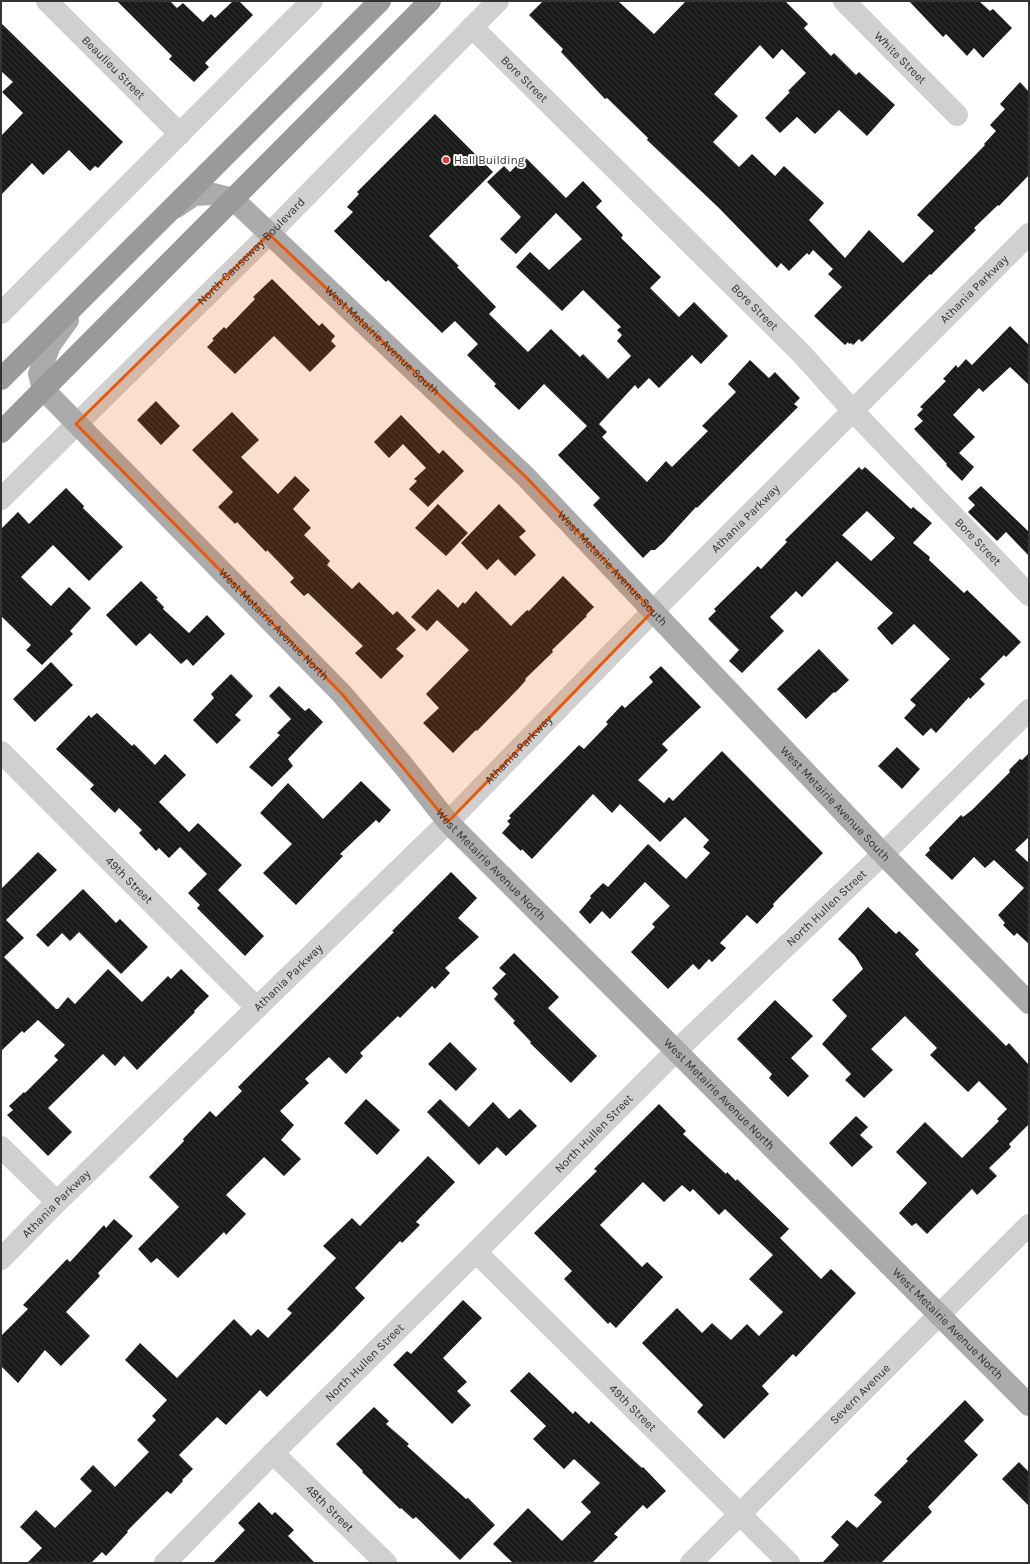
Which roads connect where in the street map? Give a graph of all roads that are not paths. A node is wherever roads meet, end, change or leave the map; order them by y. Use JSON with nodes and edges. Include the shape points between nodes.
{"nodes":[{"id":1,"x":47,"y":1,"type":"edge"},
{"id":2,"x":312,"y":1,"type":"edge"},
{"id":3,"x":380,"y":1,"type":"edge"},
{"id":4,"x":430,"y":1,"type":"edge"},
{"id":5,"x":498,"y":1,"type":"edge"},
{"id":6,"x":844,"y":1,"type":"edge"},
{"id":7,"x":472,"y":27,"type":"junction"},
{"id":8,"x":956,"y":115,"type":"dead end"},
{"id":9,"x":180,"y":134,"type":"junction"},
{"id":10,"x":233,"y":199,"type":"junction"},
{"id":11,"x":167,"y":214,"type":"junction"},
{"id":12,"x":269,"y":234,"type":"junction"},
{"id":13,"x":1029,"y":234,"type":"edge"},
{"id":14,"x":86,"y":295,"type":"junction"},
{"id":15,"x":1,"y":313,"type":"edge"},
{"id":16,"x":1,"y":379,"type":"edge"},
{"id":17,"x":43,"y":389,"type":"junction"},
{"id":18,"x":852,"y":411,"type":"junction"},
{"id":19,"x":76,"y":424,"type":"junction"},
{"id":20,"x":1,"y":432,"type":"edge"},
{"id":21,"x":1,"y":499,"type":"edge"},
{"id":22,"x":1029,"y":594,"type":"edge"},
{"id":23,"x":653,"y":612,"type":"junction"},
{"id":24,"x":1029,"y":710,"type":"edge"},
{"id":25,"x":1,"y":752,"type":"edge"},
{"id":26,"x":448,"y":822,"type":"junction"},
{"id":27,"x":883,"y":854,"type":"junction"},
{"id":28,"x":1029,"y":1004,"type":"edge"},
{"id":29,"x":257,"y":1008,"type":"junction"},
{"id":30,"x":676,"y":1051,"type":"junction"},
{"id":31,"x":1,"y":1147,"type":"edge"},
{"id":32,"x":57,"y":1202,"type":"junction"},
{"id":33,"x":1029,"y":1225,"type":"edge"},
{"id":34,"x":476,"y":1252,"type":"junction"},
{"id":35,"x":1,"y":1259,"type":"edge"},
{"id":36,"x":938,"y":1315,"type":"junction"},
{"id":37,"x":1029,"y":1404,"type":"edge"},
{"id":38,"x":273,"y":1453,"type":"junction"},
{"id":39,"x":740,"y":1514,"type":"junction"},
{"id":40,"x":165,"y":1563,"type":"edge"},
{"id":41,"x":386,"y":1563,"type":"edge"},
{"id":42,"x":691,"y":1563,"type":"edge"},
{"id":43,"x":789,"y":1563,"type":"edge"}],
"edges":[{"from":1,"to":9,"type":"street","name":"Beaulieu Street"},
{"from":2,"to":9,"type":"street"},
{"from":3,"to":11,"type":"highway"},
{"from":4,"to":10,"type":"highway"},
{"from":5,"to":7,"type":"street","name":"North Causeway Boulevard"},
{"from":6,"to":8,"type":"street","name":"White Street"},
{"from":7,"to":12,"type":"street","name":"North Causeway Boulevard"},
{"from":7,"to":18,"type":"street","name":"Bore Street","via":[[801,353]]},
{"from":9,"to":15,"type":"street"},
{"from":10,"to":11,"type":"main road","via":[[213,194],[194,195]]},
{"from":10,"to":12,"type":"main road","name":"West Metairie Avenue South"},
{"from":10,"to":17,"type":"highway"},
{"from":11,"to":14,"type":"highway"},
{"from":12,"to":19,"type":"street","name":"North Causeway Boulevard"},
{"from":12,"to":23,"type":"main road","name":"West Metairie Avenue South","via":[[526,477]]},
{"from":13,"to":18,"type":"street","name":"Athania Parkway"},
{"from":14,"to":16,"type":"highway"},
{"from":14,"to":17,"type":"main road","via":[[50,345],[39,374]]},
{"from":17,"to":19,"type":"main road","name":"West Metairie Avenue North"},
{"from":17,"to":20,"type":"highway"},
{"from":18,"to":22,"type":"street","name":"Bore Street"},
{"from":18,"to":23,"type":"street","name":"Athania Parkway"},
{"from":19,"to":21,"type":"street","name":"North Causeway Boulevard"},
{"from":19,"to":26,"type":"main road","name":"West Metairie Avenue North","via":[[342,694]]},
{"from":23,"to":26,"type":"street","name":"Athania Parkway"},
{"from":23,"to":27,"type":"main road","name":"West Metairie Avenue South"},
{"from":24,"to":27,"type":"street","name":"North Hullen Street"},
{"from":25,"to":29,"type":"street","name":"49th Street"},
{"from":26,"to":29,"type":"street","name":"Athania Parkway"},
{"from":26,"to":30,"type":"main road","name":"West Metairie Avenue North"},
{"from":27,"to":28,"type":"main road","name":"West Metairie Avenue South"},
{"from":27,"to":30,"type":"street","name":"North Hullen Street"},
{"from":29,"to":32,"type":"street","name":"Athania Parkway"},
{"from":30,"to":34,"type":"street","name":"North Hullen Street"},
{"from":30,"to":36,"type":"main road","name":"West Metairie Avenue North"},
{"from":31,"to":32,"type":"street"},
{"from":32,"to":35,"type":"street","name":"Athania Parkway"},
{"from":33,"to":36,"type":"street","name":"Severn Avenue"},
{"from":34,"to":38,"type":"street","name":"North Hullen Street"},
{"from":34,"to":39,"type":"street","name":"49th Street"},
{"from":36,"to":37,"type":"main road","name":"West Metairie Avenue North"},
{"from":36,"to":39,"type":"street","name":"Severn Avenue"},
{"from":38,"to":40,"type":"street","name":"North Hullen Street"},
{"from":38,"to":41,"type":"street","name":"48th Street"},
{"from":39,"to":42,"type":"street","name":"Severn Avenue"},
{"from":39,"to":43,"type":"street","name":"49th Street"}]}
